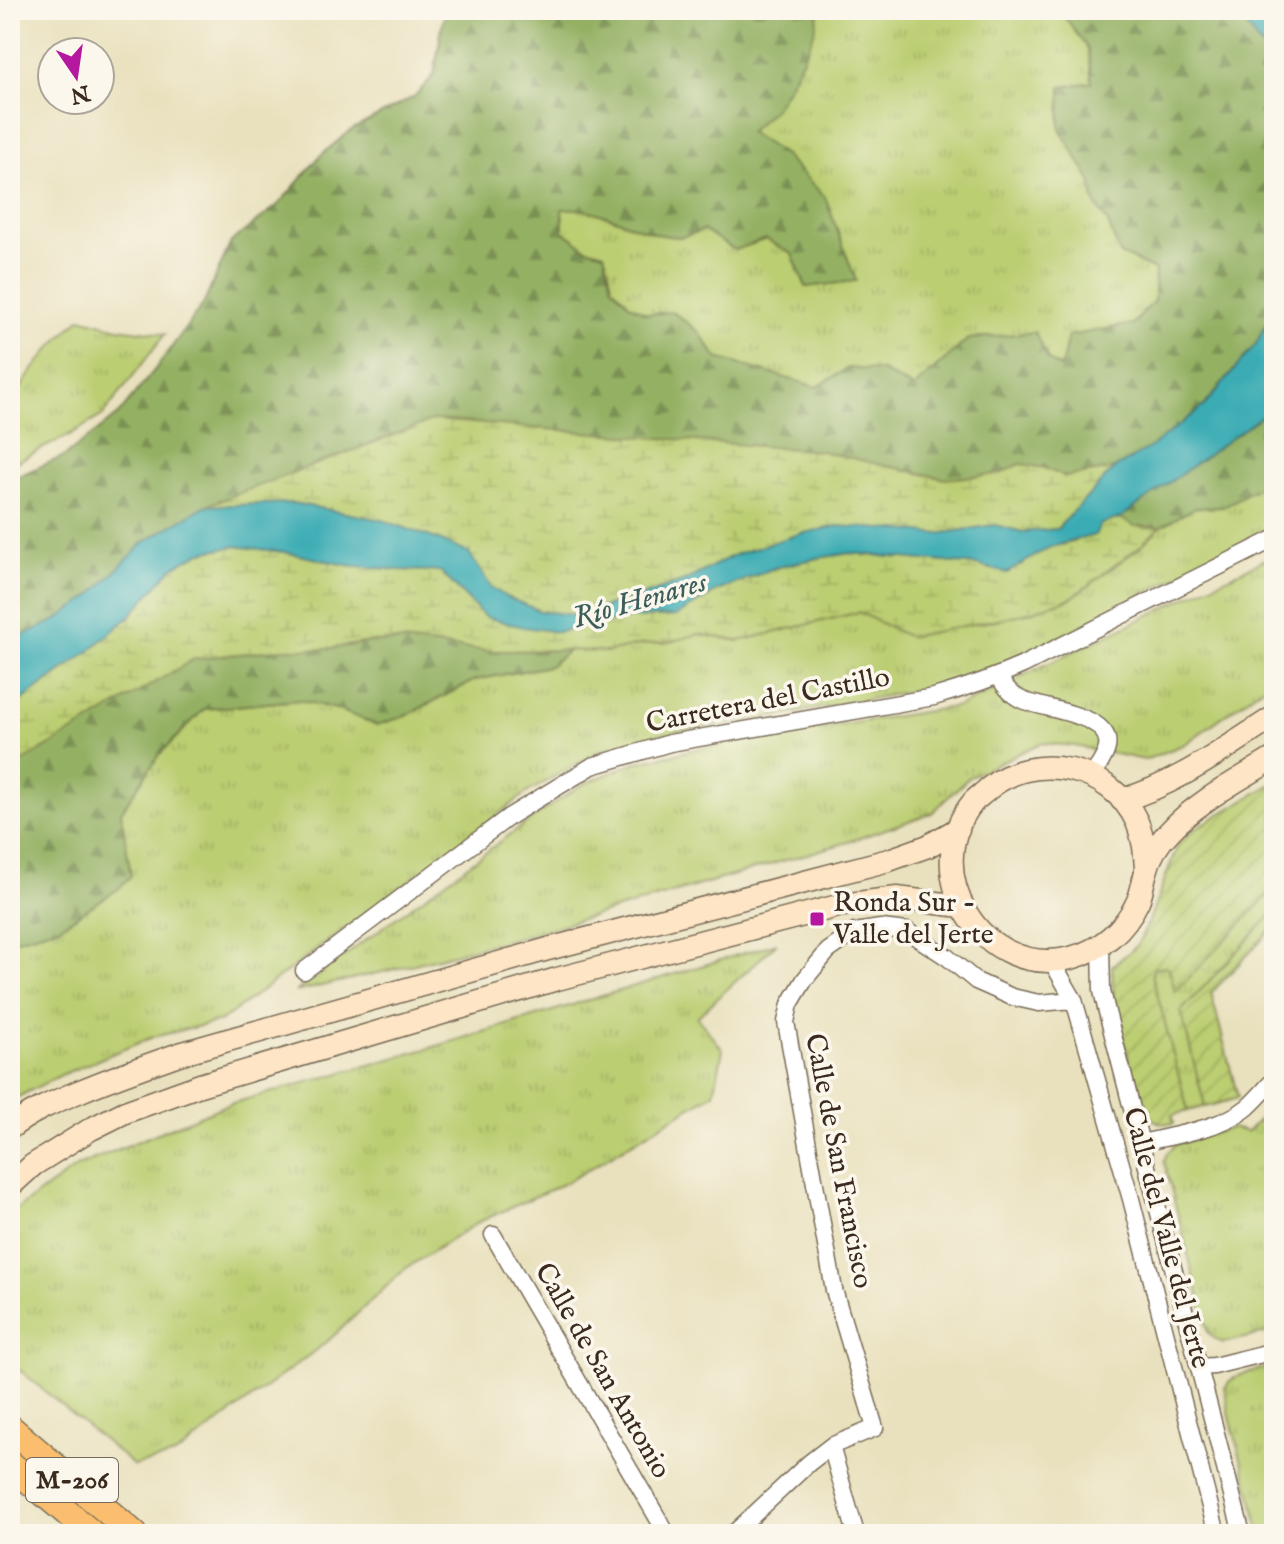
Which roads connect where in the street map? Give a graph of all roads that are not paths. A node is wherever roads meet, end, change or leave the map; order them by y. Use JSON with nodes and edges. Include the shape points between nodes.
{"nodes":[{"id":1,"x":1274,"y":539,"type":"edge"},
{"id":2,"x":998,"y":676,"type":"junction"},
{"id":3,"x":1274,"y":717,"type":"edge"},
{"id":4,"x":1274,"y":758,"type":"edge"},
{"id":5,"x":1092,"y":776,"type":"junction"},
{"id":6,"x":1122,"y":800,"type":"junction"},
{"id":7,"x":958,"y":829,"type":"junction"},
{"id":8,"x":1146,"y":869,"type":"junction"},
{"id":9,"x":961,"y":906,"type":"junction"},
{"id":10,"x":1101,"y":945,"type":"junction"},
{"id":11,"x":1051,"y":960,"type":"junction"},
{"id":12,"x":304,"y":971,"type":"dead end"},
{"id":13,"x":1074,"y":1000,"type":"junction"},
{"id":14,"x":1274,"y":1080,"type":"edge"},
{"id":15,"x":10,"y":1128,"type":"edge"},
{"id":16,"x":1141,"y":1143,"type":"junction"},
{"id":17,"x":10,"y":1186,"type":"edge"},
{"id":18,"x":493,"y":1235,"type":"dead end"},
{"id":19,"x":1274,"y":1351,"type":"edge"},
{"id":20,"x":1199,"y":1367,"type":"junction"},
{"id":21,"x":10,"y":1428,"type":"edge"},
{"id":22,"x":831,"y":1446,"type":"junction"},
{"id":23,"x":10,"y":1464,"type":"edge"},
{"id":24,"x":92,"y":1534,"type":"edge"},
{"id":25,"x":134,"y":1534,"type":"edge"},
{"id":26,"x":667,"y":1534,"type":"edge"},
{"id":27,"x":733,"y":1534,"type":"edge"},
{"id":28,"x":856,"y":1534,"type":"edge"},
{"id":29,"x":1217,"y":1534,"type":"edge"},
{"id":30,"x":1242,"y":1534,"type":"edge"}],
"edges":[{"from":1,"to":2,"type":"street","name":"Carretera del Castillo"},
{"from":2,"to":5,"type":"street","via":[[1020,699],[1076,715],[1102,730],[1107,750]]},
{"from":2,"to":12,"type":"street","name":"Carretera del Castillo","via":[[934,697],[670,743],[592,766],[510,816]]},
{"from":3,"to":6,"type":"main road","via":[[1174,780]]},
{"from":4,"to":8,"type":"main road","via":[[1173,827],[1154,849]]},
{"from":5,"to":6,"type":"main road"},
{"from":5,"to":7,"type":"main road","via":[[1061,767],[1029,768],[999,780],[974,801]]},
{"from":6,"to":8,"type":"main road","via":[[1144,844]]},
{"from":7,"to":9,"type":"main road","via":[[952,868]]},
{"from":7,"to":15,"type":"main road","via":[[889,860],[548,949],[179,1054],[64,1098]]},
{"from":8,"to":10,"type":"main road","via":[[1139,899],[1124,925]]},
{"from":9,"to":11,"type":"main road","via":[[998,946]]},
{"from":9,"to":17,"type":"main road","via":[[897,898],[842,905],[557,979],[125,1112],[33,1165]]},
{"from":10,"to":11,"type":"main road","via":[[1069,959]]},
{"from":10,"to":16,"type":"street","name":"Calle del Valle del Jerte","via":[[1107,1012]]},
{"from":11,"to":13,"type":"street","name":"Calle del Valle del Jerte"},
{"from":13,"to":22,"type":"street","name":"Calle de San Francisco","via":[[1039,1003],[1012,997],[976,981],[907,931],[881,928],[855,932],[828,951],[790,1004],[786,1022],[834,1290],[875,1428]]},
{"from":13,"to":29,"type":"street","name":"Calle del Valle del Jerte"},
{"from":14,"to":16,"type":"street","via":[[1231,1118]]},
{"from":16,"to":20,"type":"street","name":"Calle del Valle del Jerte"},
{"from":18,"to":26,"type":"street","name":"Calle de San Antonio"},
{"from":19,"to":20,"type":"street"},
{"from":20,"to":30,"type":"street","name":"Calle del Valle del Jerte"},
{"from":21,"to":25,"type":"main road","number":"M-206"},
{"from":22,"to":27,"type":"street"},
{"from":22,"to":28,"type":"street"},
{"from":23,"to":24,"type":"main road","number":"M-206"}]}
